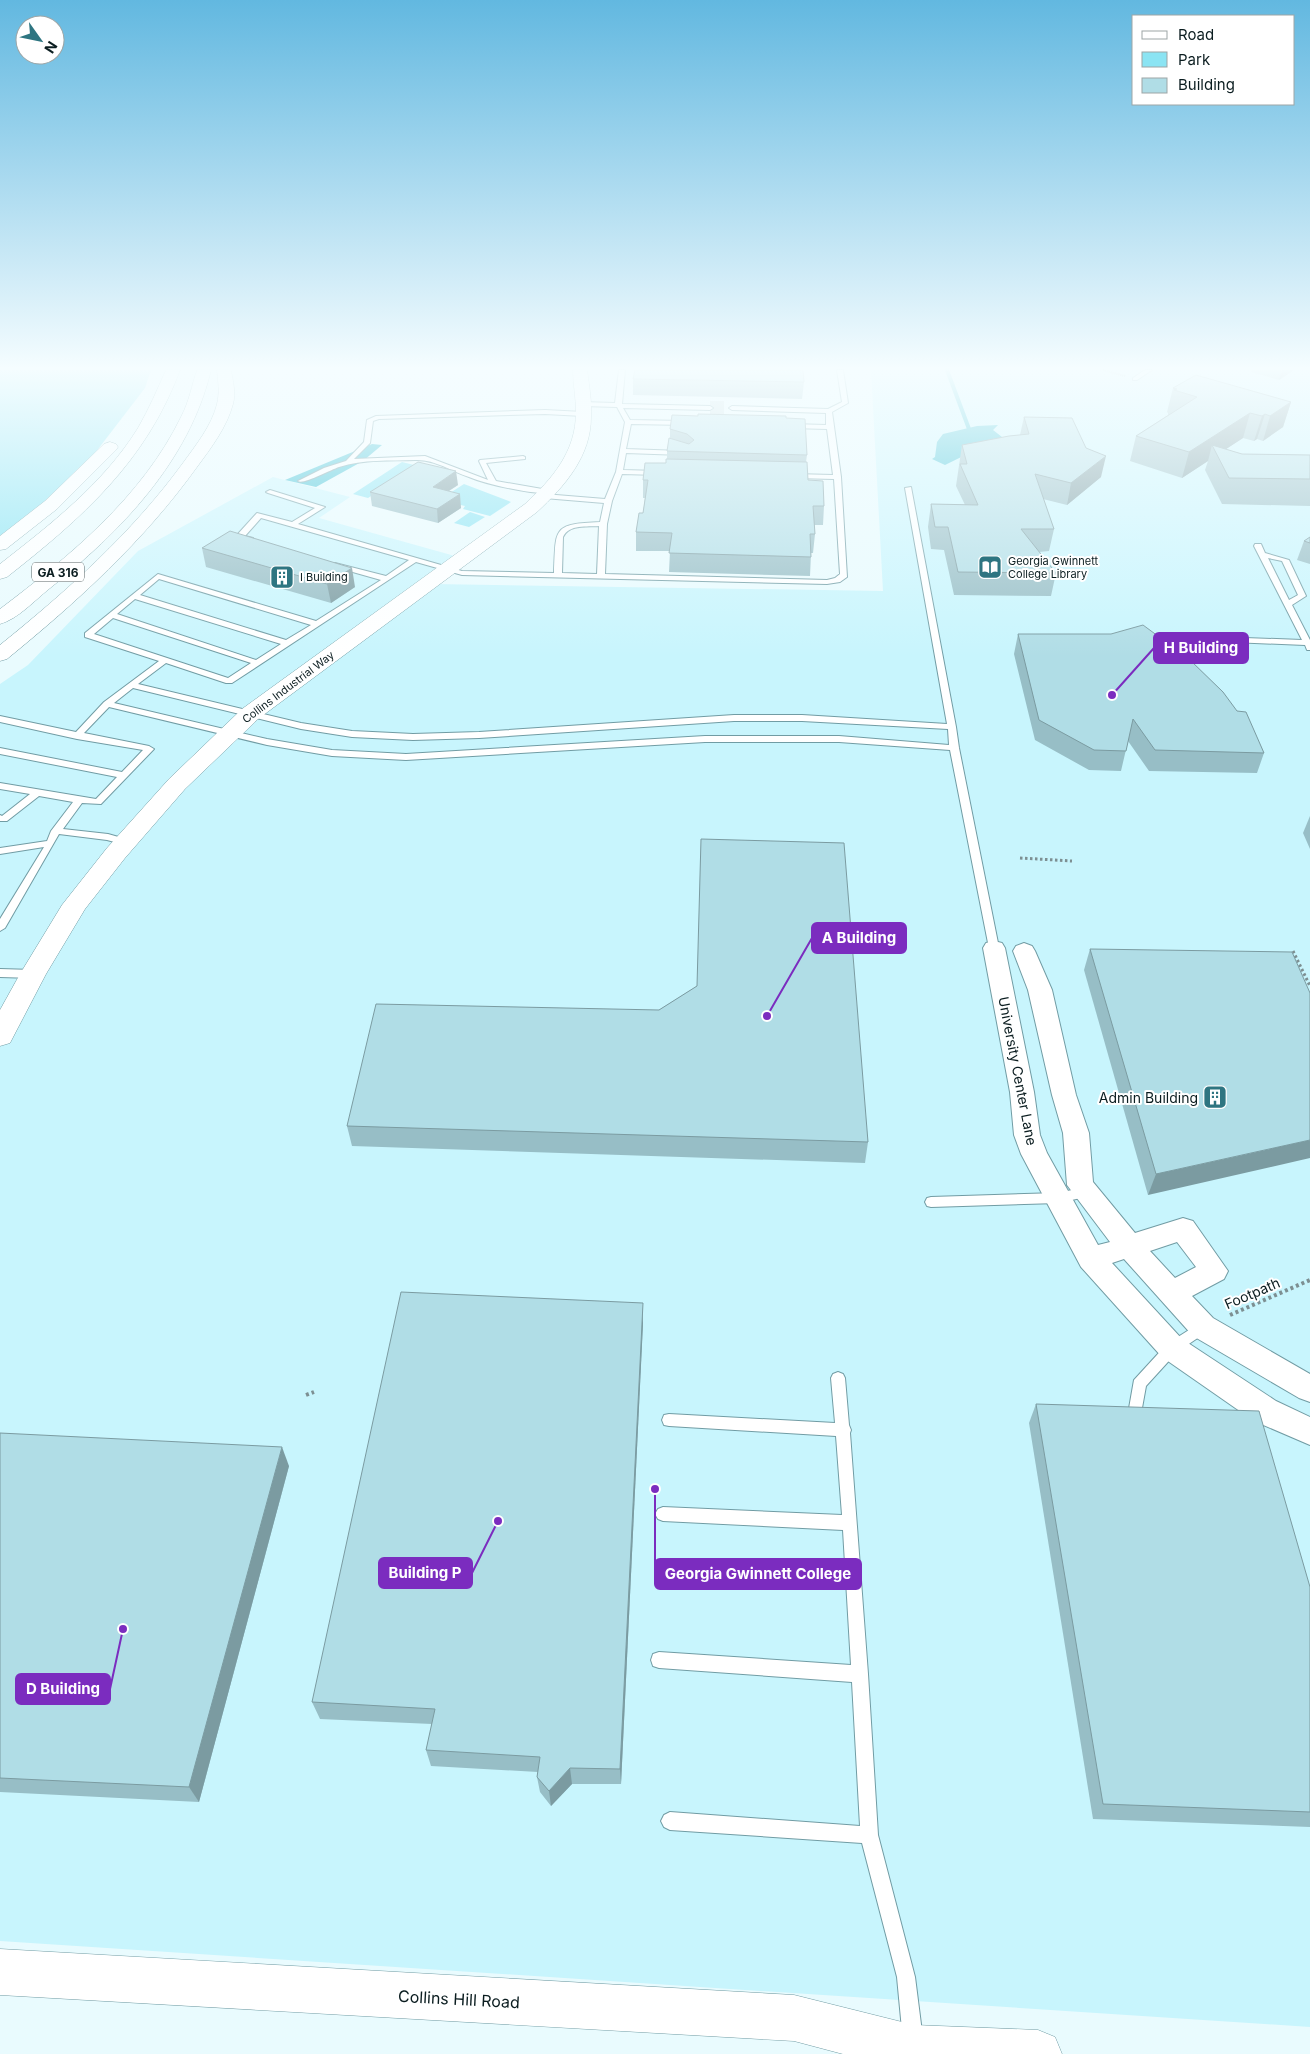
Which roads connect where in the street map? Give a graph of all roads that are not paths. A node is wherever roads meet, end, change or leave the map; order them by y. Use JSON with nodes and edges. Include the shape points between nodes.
{"nodes":[{"id":1,"x":90,"y":466,"type":"edge"},
{"id":2,"x":117,"y":466,"type":"edge"},
{"id":3,"x":160,"y":466,"type":"edge"},
{"id":4,"x":189,"y":466,"type":"edge"},
{"id":5,"x":332,"y":466,"type":"edge"},
{"id":6,"x":444,"y":466,"type":"edge"},
{"id":7,"x":484,"y":466,"type":"edge"},
{"id":8,"x":569,"y":466,"type":"edge"},
{"id":9,"x":620,"y":466,"type":"edge"},
{"id":10,"x":837,"y":466,"type":"edge"},
{"id":11,"x":619,"y":472,"type":"junction"},
{"id":12,"x":670,"y":474,"type":"edge"},
{"id":13,"x":786,"y":476,"type":"edge"},
{"id":14,"x":838,"y":477,"type":"junction"},
{"id":15,"x":301,"y":481,"type":"dead end"},
{"id":16,"x":493,"y":483,"type":"junction"},
{"id":17,"x":909,"y":488,"type":"dead end"},
{"id":18,"x":270,"y":492,"type":"dead end"},
{"id":19,"x":548,"y":492,"type":"junction"},
{"id":20,"x":609,"y":497,"type":"junction"},
{"id":21,"x":293,"y":524,"type":"junction"},
{"id":22,"x":603,"y":524,"type":"junction"},
{"id":23,"x":5,"y":542,"type":"edge"},
{"id":24,"x":258,"y":542,"type":"edge"},
{"id":25,"x":1258,"y":546,"type":"dead end"},
{"id":26,"x":1262,"y":554,"type":"junction"},
{"id":27,"x":415,"y":559,"type":"junction"},
{"id":28,"x":332,"y":563,"type":"edge"},
{"id":29,"x":447,"y":568,"type":"junction"},
{"id":30,"x":0,"y":573,"type":"edge"},
{"id":31,"x":558,"y":576,"type":"junction"},
{"id":32,"x":601,"y":576,"type":"junction"},
{"id":33,"x":387,"y":579,"type":"junction"},
{"id":34,"x":134,"y":596,"type":"junction"},
{"id":35,"x":1287,"y":604,"type":"junction"},
{"id":36,"x":112,"y":615,"type":"junction"},
{"id":37,"x":0,"y":618,"type":"edge"},
{"id":38,"x":317,"y":624,"type":"junction"},
{"id":39,"x":1164,"y":637,"type":"dead end"},
{"id":40,"x":287,"y":643,"type":"junction"},
{"id":41,"x":1309,"y":646,"type":"edge"},
{"id":42,"x":0,"y":654,"type":"edge"},
{"id":43,"x":165,"y":660,"type":"junction"},
{"id":44,"x":258,"y":662,"type":"junction"},
{"id":45,"x":131,"y":685,"type":"junction"},
{"id":46,"x":107,"y":704,"type":"junction"},
{"id":47,"x":250,"y":714,"type":"junction"},
{"id":48,"x":0,"y":719,"type":"edge"},
{"id":49,"x":952,"y":727,"type":"junction"},
{"id":50,"x":230,"y":732,"type":"junction"},
{"id":51,"x":77,"y":736,"type":"junction"},
{"id":52,"x":954,"y":748,"type":"junction"},
{"id":53,"x":0,"y":751,"type":"edge"},
{"id":54,"x":123,"y":775,"type":"junction"},
{"id":55,"x":0,"y":786,"type":"edge"},
{"id":56,"x":37,"y":793,"type":"junction"},
{"id":57,"x":79,"y":800,"type":"junction"},
{"id":58,"x":0,"y":818,"type":"edge"},
{"id":59,"x":56,"y":831,"type":"junction"},
{"id":60,"x":126,"y":842,"type":"junction"},
{"id":61,"x":51,"y":843,"type":"junction"},
{"id":62,"x":0,"y":851,"type":"edge"},
{"id":63,"x":0,"y":928,"type":"edge"},
{"id":64,"x":994,"y":948,"type":"joint"},
{"id":65,"x":1024,"y":951,"type":"dead end"},
{"id":66,"x":0,"y":973,"type":"edge"},
{"id":67,"x":33,"y":974,"type":"junction"},
{"id":68,"x":0,"y":1036,"type":"edge"},
{"id":69,"x":1086,"y":1192,"type":"junction"},
{"id":70,"x":1058,"y":1198,"type":"junction"},
{"id":71,"x":931,"y":1202,"type":"dead end"},
{"id":72,"x":1130,"y":1246,"type":"junction"},
{"id":73,"x":1091,"y":1259,"type":"junction"},
{"id":74,"x":1172,"y":1293,"type":"junction"},
{"id":75,"x":1203,"y":1327,"type":"junction"},
{"id":76,"x":1172,"y":1348,"type":"junction"},
{"id":77,"x":838,"y":1378,"type":"dead end"},
{"id":78,"x":1310,"y":1389,"type":"edge"},
{"id":79,"x":1135,"y":1414,"type":"edge"},
{"id":80,"x":669,"y":1420,"type":"dead end"},
{"id":81,"x":844,"y":1430,"type":"junction"},
{"id":82,"x":1310,"y":1430,"type":"edge"},
{"id":83,"x":663,"y":1514,"type":"dead end"},
{"id":84,"x":850,"y":1523,"type":"junction"},
{"id":85,"x":659,"y":1660,"type":"dead end"},
{"id":86,"x":860,"y":1674,"type":"junction"},
{"id":87,"x":670,"y":1821,"type":"dead end"},
{"id":88,"x":869,"y":1835,"type":"junction"},
{"id":89,"x":0,"y":1972,"type":"edge"},
{"id":90,"x":900,"y":2052,"type":"edge"},
{"id":91,"x":1038,"y":2054,"type":"edge"}],
"edges":[{"from":1,"to":23,"type":"main road","via":[[51,505]]},
{"from":2,"to":30,"type":"main road","number":"GA 316","via":[[54,530]]},
{"from":3,"to":37,"type":"main road","number":"GA 316","via":[[112,521],[61,570]]},
{"from":4,"to":42,"type":"main road","via":[[141,525],[44,619]]},
{"from":5,"to":15,"type":"lane"},
{"from":6,"to":16,"type":"lane"},
{"from":7,"to":16,"type":"lane"},
{"from":8,"to":19,"type":"main road","name":"Collins Industrial Way"},
{"from":9,"to":11,"type":"lane"},
{"from":10,"to":14,"type":"lane"},
{"from":11,"to":12,"type":"lane"},
{"from":11,"to":20,"type":"lane"},
{"from":13,"to":14,"type":"lane"},
{"from":14,"to":32,"type":"lane","via":[[844,575],[837,580]]},
{"from":16,"to":19,"type":"lane"},
{"from":17,"to":49,"type":"lane"},
{"from":18,"to":21,"type":"lane","via":[[321,507]]},
{"from":19,"to":20,"type":"lane"},
{"from":19,"to":20,"type":"lane"},
{"from":19,"to":29,"type":"main road","name":"Collins Industrial Way","via":[[531,508]]},
{"from":20,"to":22,"type":"lane"},
{"from":21,"to":24,"type":"lane","via":[[260,515],[240,537]]},
{"from":21,"to":27,"type":"lane"},
{"from":22,"to":31,"type":"lane","via":[[574,525],[562,530]]},
{"from":22,"to":32,"type":"lane"},
{"from":25,"to":26,"type":"lane"},
{"from":26,"to":35,"type":"lane"},
{"from":26,"to":35,"type":"lane","via":[[1285,560],[1302,596]]},
{"from":27,"to":29,"type":"lane"},
{"from":27,"to":33,"type":"lane"},
{"from":28,"to":33,"type":"lane"},
{"from":29,"to":31,"type":"lane","via":[[462,573]]},
{"from":29,"to":47,"type":"main road","name":"Collins Industrial Way"},
{"from":31,"to":32,"type":"lane"},
{"from":33,"to":38,"type":"lane"},
{"from":34,"to":36,"type":"lane"},
{"from":34,"to":38,"type":"lane","via":[[158,576]]},
{"from":34,"to":40,"type":"lane"},
{"from":35,"to":41,"type":"lane"},
{"from":36,"to":43,"type":"lane","via":[[88,635]]},
{"from":36,"to":44,"type":"lane"},
{"from":38,"to":40,"type":"lane"},
{"from":39,"to":41,"type":"lane"},
{"from":40,"to":44,"type":"lane"},
{"from":43,"to":44,"type":"lane","via":[[229,681]]},
{"from":43,"to":45,"type":"lane"},
{"from":45,"to":46,"type":"lane"},
{"from":45,"to":47,"type":"lane"},
{"from":46,"to":50,"type":"lane"},
{"from":46,"to":51,"type":"lane"},
{"from":47,"to":49,"type":"lane","via":[[352,734],[413,737],[734,718],[802,718]]},
{"from":47,"to":50,"type":"main road","name":"Collins Industrial Way"},
{"from":48,"to":51,"type":"lane"},
{"from":49,"to":52,"type":"lane"},
{"from":50,"to":52,"type":"lane","via":[[332,753],[406,757],[705,739],[839,739]]},
{"from":50,"to":60,"type":"main road","name":"Collins Industrial Way","via":[[177,784]]},
{"from":51,"to":54,"type":"lane","via":[[149,749]]},
{"from":52,"to":64,"type":"lane"},
{"from":53,"to":54,"type":"lane"},
{"from":54,"to":57,"type":"lane","via":[[98,802]]},
{"from":55,"to":56,"type":"lane"},
{"from":56,"to":57,"type":"lane"},
{"from":56,"to":58,"type":"lane","via":[[4,819]]},
{"from":57,"to":59,"type":"lane"},
{"from":59,"to":60,"type":"lane"},
{"from":59,"to":61,"type":"lane"},
{"from":60,"to":67,"type":"main road","name":"Collins Industrial Way","via":[[75,906]]},
{"from":61,"to":62,"type":"lane"},
{"from":61,"to":63,"type":"lane"},
{"from":64,"to":70,"type":"street","name":"University Center Lane","via":[[1022,1092],[1027,1135]]},
{"from":65,"to":69,"type":"street","via":[[1040,990],[1076,1133],[1080,1185]]},
{"from":66,"to":67,"type":"lane"},
{"from":67,"to":68,"type":"main road","name":"Collins Industrial Way"},
{"from":69,"to":70,"type":"lane"},
{"from":69,"to":72,"type":"street"},
{"from":70,"to":71,"type":"lane"},
{"from":70,"to":73,"type":"street","name":"University Center Lane"},
{"from":72,"to":73,"type":"street"},
{"from":72,"to":74,"type":"street"},
{"from":72,"to":74,"type":"street","via":[[1184,1229],[1214,1271]]},
{"from":73,"to":76,"type":"street","name":"University Center Lane"},
{"from":74,"to":75,"type":"street"},
{"from":75,"to":76,"type":"lane"},
{"from":75,"to":78,"type":"street"},
{"from":76,"to":79,"type":"lane","via":[[1139,1384]]},
{"from":76,"to":82,"type":"street","name":"University Center Lane","via":[[1265,1411]]},
{"from":77,"to":81,"type":"lane"},
{"from":80,"to":81,"type":"lane"},
{"from":81,"to":84,"type":"lane"},
{"from":83,"to":84,"type":"lane"},
{"from":84,"to":86,"type":"lane"},
{"from":85,"to":86,"type":"lane"},
{"from":86,"to":88,"type":"lane"},
{"from":87,"to":88,"type":"lane"},
{"from":88,"to":90,"type":"lane","via":[[906,1977]]},
{"from":89,"to":90,"type":"main road","name":"Collins Hill Road","via":[[794,2018]]},
{"from":90,"to":91,"type":"main road","name":"Collins Hill Road"}]}
